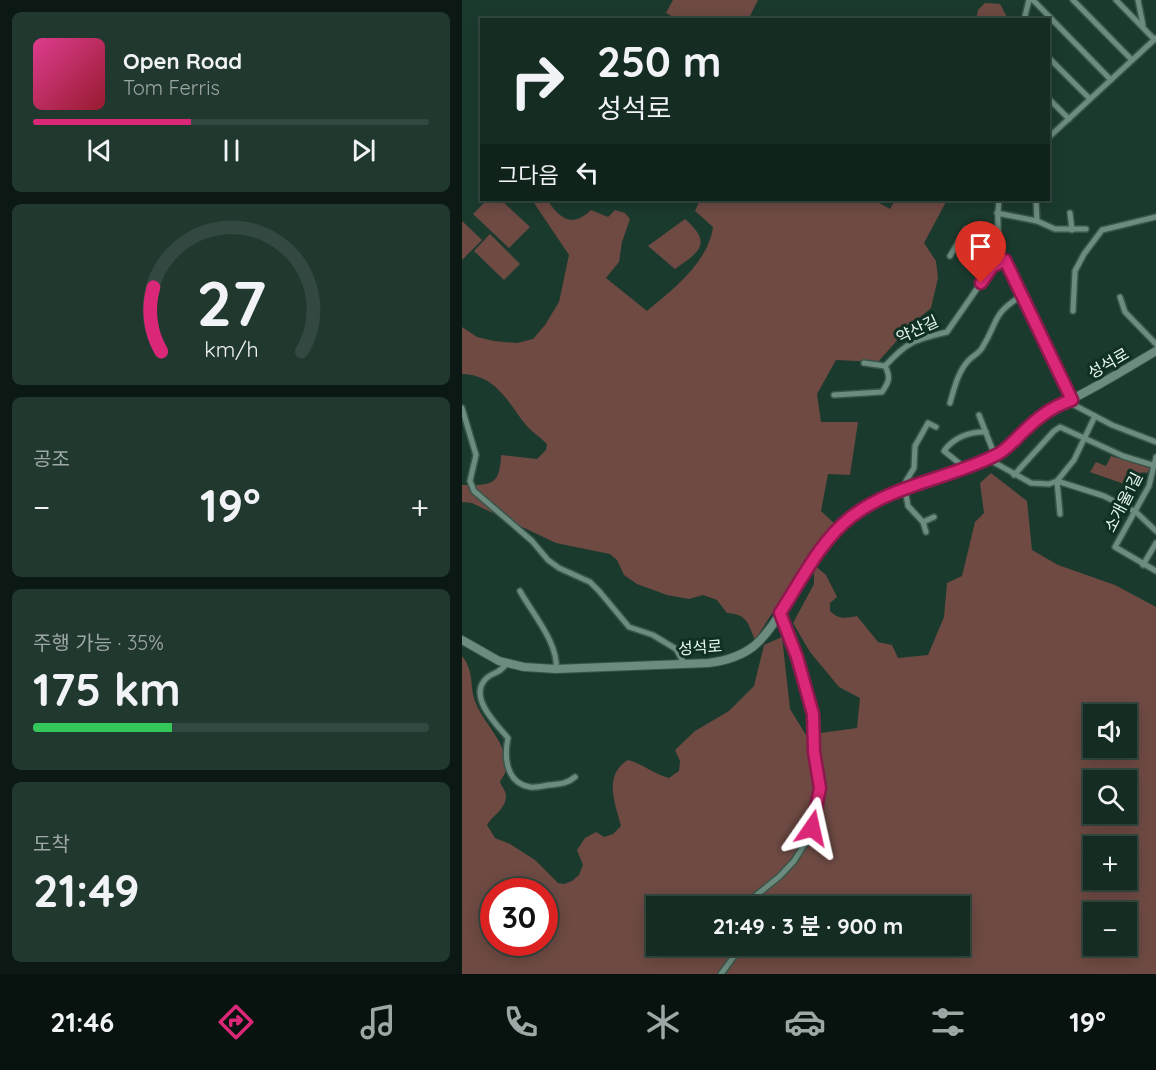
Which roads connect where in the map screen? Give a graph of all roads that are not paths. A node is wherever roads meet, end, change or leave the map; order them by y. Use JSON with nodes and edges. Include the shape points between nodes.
{"nodes":[{"id":1,"x":1031,"y":0,"type":"edge"},
{"id":2,"x":1073,"y":0,"type":"edge"},
{"id":3,"x":1116,"y":0,"type":"edge"},
{"id":4,"x":1138,"y":0,"type":"edge"},
{"id":5,"x":1025,"y":18,"type":"edge"},
{"id":6,"x":1049,"y":18,"type":"edge"},
{"id":7,"x":1050,"y":19,"type":"edge"},
{"id":8,"x":1143,"y":27,"type":"junction"},
{"id":9,"x":1155,"y":38,"type":"edge"},
{"id":10,"x":1050,"y":59,"type":"edge"},
{"id":11,"x":1132,"y":60,"type":"junction"},
{"id":12,"x":1111,"y":80,"type":"junction"},
{"id":13,"x":1090,"y":99,"type":"junction"},
{"id":14,"x":1050,"y":100,"type":"edge"},
{"id":15,"x":1069,"y":119,"type":"junction"},
{"id":16,"x":1050,"y":136,"type":"edge"},
{"id":17,"x":999,"y":201,"type":"edge"},
{"id":18,"x":1036,"y":201,"type":"edge"},
{"id":19,"x":997,"y":213,"type":"junction"},
{"id":20,"x":1070,"y":213,"type":"dead end"},
{"id":21,"x":1156,"y":217,"type":"edge"},
{"id":22,"x":1037,"y":221,"type":"junction"},
{"id":23,"x":1086,"y":229,"type":"dead end"},
{"id":24,"x":1072,"y":230,"type":"junction"},
{"id":25,"x":998,"y":238,"type":"junction"},
{"id":26,"x":950,"y":256,"type":"dead end"},
{"id":27,"x":1005,"y":260,"type":"junction"},
{"id":28,"x":1021,"y":296,"type":"junction"},
{"id":29,"x":1120,"y":297,"type":"dead end"},
{"id":30,"x":1073,"y":311,"type":"dead end"},
{"id":31,"x":1156,"y":344,"type":"edge"},
{"id":32,"x":1156,"y":351,"type":"edge"},
{"id":33,"x":864,"y":363,"type":"dead end"},
{"id":34,"x":885,"y":366,"type":"junction"},
{"id":35,"x":834,"y":395,"type":"dead end"},
{"id":36,"x":1072,"y":400,"type":"junction"},
{"id":37,"x":950,"y":404,"type":"dead end"},
{"id":38,"x":462,"y":408,"type":"edge"},
{"id":39,"x":979,"y":415,"type":"dead end"},
{"id":40,"x":1095,"y":416,"type":"junction"},
{"id":41,"x":936,"y":427,"type":"dead end"},
{"id":42,"x":986,"y":432,"type":"junction"},
{"id":43,"x":1084,"y":440,"type":"junction"},
{"id":44,"x":1156,"y":442,"type":"edge"},
{"id":45,"x":991,"y":457,"type":"junction"},
{"id":46,"x":1156,"y":457,"type":"edge"},
{"id":47,"x":1155,"y":466,"type":"edge"},
{"id":48,"x":964,"y":467,"type":"junction"},
{"id":49,"x":1014,"y":475,"type":"junction"},
{"id":50,"x":1057,"y":481,"type":"junction"},
{"id":51,"x":905,"y":489,"type":"junction"},
{"id":52,"x":1136,"y":512,"type":"junction"},
{"id":53,"x":1060,"y":514,"type":"dead end"},
{"id":54,"x":934,"y":517,"type":"dead end"},
{"id":55,"x":923,"y":522,"type":"junction"},
{"id":56,"x":1156,"y":531,"type":"edge"},
{"id":57,"x":926,"y":532,"type":"dead end"},
{"id":58,"x":1156,"y":543,"type":"edge"},
{"id":59,"x":1143,"y":565,"type":"junction"},
{"id":60,"x":1156,"y":571,"type":"edge"},
{"id":61,"x":520,"y":591,"type":"dead end"},
{"id":62,"x":780,"y":613,"type":"junction"},
{"id":63,"x":462,"y":640,"type":"edge"},
{"id":64,"x":684,"y":663,"type":"junction"},
{"id":65,"x":506,"y":664,"type":"junction"},
{"id":66,"x":556,"y":669,"type":"junction"},
{"id":67,"x":575,"y":777,"type":"dead end"},
{"id":68,"x":755,"y":896,"type":"edge"},
{"id":69,"x":734,"y":956,"type":"edge"},
{"id":70,"x":722,"y":974,"type":"edge"}],
"edges":[{"from":1,"to":5,"type":"street"},
{"from":1,"to":6,"type":"street"},
{"from":2,"to":11,"type":"street"},
{"from":3,"to":8,"type":"street"},
{"from":4,"to":8,"type":"street"},
{"from":7,"to":12,"type":"street"},
{"from":8,"to":9,"type":"street"},
{"from":9,"to":11,"type":"street"},
{"from":10,"to":13,"type":"street"},
{"from":11,"to":12,"type":"street"},
{"from":12,"to":13,"type":"street"},
{"from":13,"to":15,"type":"street"},
{"from":14,"to":15,"type":"street"},
{"from":15,"to":16,"type":"street"},
{"from":17,"to":19,"type":"street"},
{"from":18,"to":22,"type":"street"},
{"from":19,"to":22,"type":"street"},
{"from":19,"to":25,"type":"street"},
{"from":20,"to":24,"type":"street"},
{"from":21,"to":30,"type":"street","via":[[1102,230],[1074,271]]},
{"from":22,"to":24,"type":"street","via":[[1055,230]]},
{"from":23,"to":24,"type":"street"},
{"from":25,"to":26,"type":"street","via":[[966,229]]},
{"from":25,"to":27,"type":"street"},
{"from":27,"to":28,"type":"street"},
{"from":27,"to":34,"type":"street","name":"약산길","via":[[992,267],[947,332],[903,346]]},
{"from":28,"to":36,"type":"street"},
{"from":28,"to":37,"type":"street","via":[[995,318],[982,349],[967,362],[956,382]]},
{"from":29,"to":31,"type":"street","via":[[1125,312]]},
{"from":32,"to":36,"type":"street","name":"성석로"},
{"from":33,"to":34,"type":"street"},
{"from":34,"to":35,"type":"street","via":[[890,374],[882,392]]},
{"from":36,"to":40,"type":"street","via":[[1076,407]]},
{"from":36,"to":45,"type":"street","name":"성석로","via":[[1046,412]]},
{"from":38,"to":64,"type":"street","via":[[476,455],[470,481],[474,491],[548,560],[590,582],[629,627],[676,649]]},
{"from":39,"to":42,"type":"street"},
{"from":40,"to":43,"type":"street"},
{"from":40,"to":44,"type":"street"},
{"from":41,"to":51,"type":"street","via":[[928,423],[915,446],[914,468]]},
{"from":42,"to":45,"type":"street"},
{"from":42,"to":48,"type":"street","via":[[977,431],[951,441],[944,451]]},
{"from":43,"to":47,"type":"street"},
{"from":43,"to":49,"type":"street","via":[[1060,428],[1054,431]]},
{"from":43,"to":50,"type":"street"},
{"from":45,"to":48,"type":"street","name":"성석로"},
{"from":45,"to":49,"type":"street"},
{"from":46,"to":47,"type":"street","name":"소개울1길"},
{"from":47,"to":52,"type":"street","name":"소개울1길"},
{"from":48,"to":51,"type":"street","name":"성석로"},
{"from":49,"to":50,"type":"street","via":[[1031,483]]},
{"from":50,"to":52,"type":"street","via":[[1104,496]]},
{"from":50,"to":53,"type":"street"},
{"from":51,"to":55,"type":"street","via":[[908,506]]},
{"from":51,"to":62,"type":"street","name":"성석로","via":[[876,501],[836,531]]},
{"from":52,"to":56,"type":"street"},
{"from":52,"to":59,"type":"street","name":"소개울1길","via":[[1115,548]]},
{"from":54,"to":55,"type":"street"},
{"from":55,"to":57,"type":"street"},
{"from":58,"to":59,"type":"street"},
{"from":59,"to":60,"type":"street","name":"소개울1길"},
{"from":61,"to":66,"type":"street","via":[[548,637],[557,658]]},
{"from":62,"to":64,"type":"street","name":"성석로","via":[[762,638],[744,652],[725,661]]},
{"from":62,"to":68,"type":"street","via":[[813,714],[820,788],[806,842],[780,876]]},
{"from":63,"to":65,"type":"street","name":"성석로"},
{"from":64,"to":66,"type":"street","name":"성석로"},
{"from":65,"to":66,"type":"street","name":"성석로"},
{"from":65,"to":67,"type":"street","via":[[483,682],[480,691],[483,704],[508,738],[509,772],[530,787],[569,783]]},
{"from":69,"to":70,"type":"street"}]}
